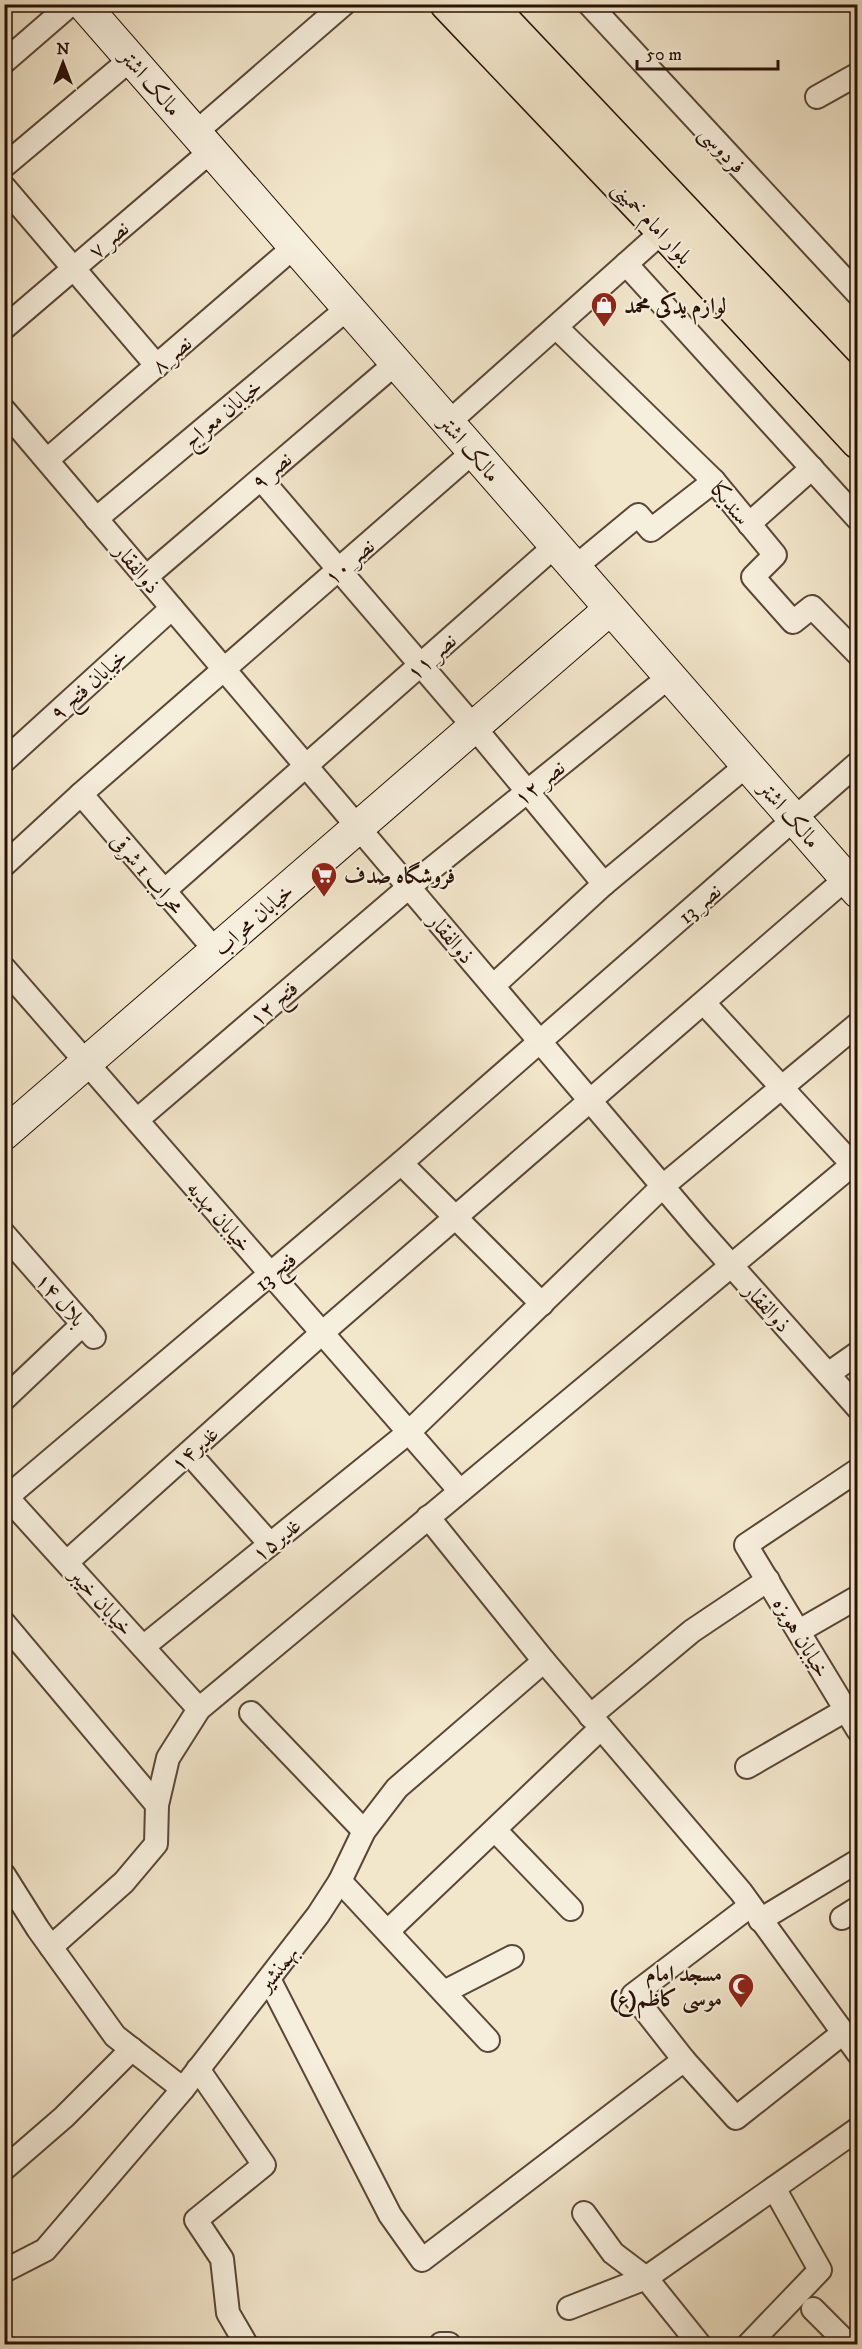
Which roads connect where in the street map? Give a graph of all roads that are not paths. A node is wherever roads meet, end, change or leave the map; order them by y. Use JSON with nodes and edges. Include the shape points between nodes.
{"nodes":[{"id":1,"x":71,"y":4,"type":"edge"},
{"id":2,"x":83,"y":4,"type":"edge"},
{"id":3,"x":344,"y":4,"type":"edge"},
{"id":4,"x":447,"y":4,"type":"edge"},
{"id":5,"x":488,"y":4,"type":"edge"},
{"id":6,"x":589,"y":4,"type":"edge"},
{"id":7,"x":131,"y":60,"type":"junction"},
{"id":8,"x":4,"y":62,"type":"edge"},
{"id":9,"x":858,"y":74,"type":"edge"},
{"id":10,"x":817,"y":97,"type":"dead end"},
{"id":11,"x":203,"y":142,"type":"junction"},
{"id":12,"x":4,"y":166,"type":"edge"},
{"id":13,"x":4,"y":187,"type":"edge"},
{"id":14,"x":663,"y":231,"type":"junction"},
{"id":15,"x":294,"y":247,"type":"junction"},
{"id":16,"x":626,"y":264,"type":"junction"},
{"id":17,"x":74,"y":268,"type":"junction"},
{"id":18,"x":852,"y":280,"type":"edge"},
{"id":19,"x":348,"y":308,"type":"junction"},
{"id":20,"x":556,"y":327,"type":"junction"},
{"id":21,"x":4,"y":328,"type":"edge"},
{"id":22,"x":396,"y":363,"type":"junction"},
{"id":23,"x":157,"y":366,"type":"junction"},
{"id":24,"x":858,"y":395,"type":"edge"},
{"id":25,"x":7,"y":420,"type":"edge"},
{"id":26,"x":448,"y":423,"type":"junction"},
{"id":27,"x":858,"y":442,"type":"edge"},
{"id":28,"x":473,"y":452,"type":"junction"},
{"id":29,"x":47,"y":460,"type":"junction"},
{"id":30,"x":812,"y":468,"type":"junction"},
{"id":31,"x":261,"y":479,"type":"junction"},
{"id":32,"x":714,"y":480,"type":"junction"},
{"id":33,"x":96,"y":519,"type":"junction"},
{"id":34,"x":858,"y":519,"type":"edge"},
{"id":35,"x":749,"y":524,"type":"junction"},
{"id":36,"x":565,"y":557,"type":"junction"},
{"id":37,"x":339,"y":569,"type":"junction"},
{"id":38,"x":146,"y":577,"type":"junction"},
{"id":39,"x":172,"y":608,"type":"junction"},
{"id":40,"x":610,"y":609,"type":"junction"},
{"id":41,"x":858,"y":654,"type":"edge"},
{"id":42,"x":421,"y":665,"type":"junction"},
{"id":43,"x":224,"y":669,"type":"junction"},
{"id":44,"x":669,"y":676,"type":"junction"},
{"id":45,"x":474,"y":727,"type":"junction"},
{"id":46,"x":4,"y":761,"type":"edge"},
{"id":47,"x":858,"y":763,"type":"edge"},
{"id":48,"x":747,"y":765,"type":"junction"},
{"id":49,"x":307,"y":766,"type":"junction"},
{"id":50,"x":528,"y":791,"type":"junction"},
{"id":51,"x":81,"y":794,"type":"junction"},
{"id":52,"x":794,"y":819,"type":"junction"},
{"id":53,"x":358,"y":827,"type":"junction"},
{"id":54,"x":4,"y":865,"type":"edge"},
{"id":55,"x":854,"y":880,"type":"edge"},
{"id":56,"x":604,"y":884,"type":"junction"},
{"id":57,"x":409,"y":887,"type":"junction"},
{"id":58,"x":164,"y":891,"type":"junction"},
{"id":59,"x":216,"y":951,"type":"junction"},
{"id":60,"x":4,"y":968,"type":"edge"},
{"id":61,"x":493,"y":986,"type":"junction"},
{"id":62,"x":704,"y":1003,"type":"junction"},
{"id":63,"x":858,"y":1024,"type":"edge"},
{"id":64,"x":541,"y":1042,"type":"junction"},
{"id":65,"x":87,"y":1063,"type":"junction"},
{"id":66,"x":782,"y":1088,"type":"junction"},
{"id":67,"x":591,"y":1101,"type":"junction"},
{"id":68,"x":137,"y":1120,"type":"junction"},
{"id":69,"x":4,"y":1134,"type":"edge"},
{"id":70,"x":855,"y":1162,"type":"edge"},
{"id":71,"x":401,"y":1163,"type":"junction"},
{"id":72,"x":663,"y":1186,"type":"junction"},
{"id":73,"x":456,"y":1218,"type":"junction"},
{"id":74,"x":5,"y":1235,"type":"edge"},
{"id":75,"x":731,"y":1266,"type":"junction"},
{"id":76,"x":272,"y":1274,"type":"junction"},
{"id":77,"x":542,"y":1304,"type":"junction"},
{"id":78,"x":322,"y":1333,"type":"junction"},
{"id":79,"x":858,"y":1353,"type":"edge"},
{"id":80,"x":828,"y":1374,"type":"junction"},
{"id":81,"x":4,"y":1399,"type":"edge"},
{"id":82,"x":858,"y":1408,"type":"edge"},
{"id":83,"x":409,"y":1432,"type":"junction"},
{"id":84,"x":189,"y":1453,"type":"junction"},
{"id":85,"x":858,"y":1470,"type":"edge"},
{"id":86,"x":460,"y":1491,"type":"junction"},
{"id":87,"x":6,"y":1495,"type":"edge"},
{"id":88,"x":428,"y":1517,"type":"junction"},
{"id":89,"x":270,"y":1544,"type":"junction"},
{"id":90,"x":67,"y":1562,"type":"junction"},
{"id":91,"x":768,"y":1580,"type":"junction"},
{"id":92,"x":858,"y":1597,"type":"edge"},
{"id":93,"x":4,"y":1623,"type":"edge"},
{"id":94,"x":799,"y":1631,"type":"junction"},
{"id":95,"x":143,"y":1647,"type":"junction"},
{"id":96,"x":544,"y":1661,"type":"junction"},
{"id":97,"x":199,"y":1709,"type":"junction"},
{"id":98,"x":251,"y":1713,"type":"dead end"},
{"id":99,"x":596,"y":1722,"type":"junction"},
{"id":100,"x":854,"y":1722,"type":"edge"},
{"id":101,"x":747,"y":1767,"type":"dead end"},
{"id":102,"x":157,"y":1805,"type":"junction"},
{"id":103,"x":495,"y":1830,"type":"junction"},
{"id":104,"x":364,"y":1831,"type":"junction"},
{"id":105,"x":858,"y":1861,"type":"edge"},
{"id":106,"x":4,"y":1875,"type":"edge"},
{"id":107,"x":340,"y":1881,"type":"junction"},
{"id":108,"x":571,"y":1909,"type":"dead end"},
{"id":109,"x":755,"y":1913,"type":"junction"},
{"id":110,"x":388,"y":1931,"type":"junction"},
{"id":111,"x":51,"y":1947,"type":"junction"},
{"id":112,"x":512,"y":1957,"type":"dead end"},
{"id":113,"x":269,"y":1978,"type":"junction"},
{"id":114,"x":444,"y":1992,"type":"junction"},
{"id":115,"x":843,"y":2033,"type":"junction"},
{"id":116,"x":488,"y":2040,"type":"dead end"},
{"id":117,"x":132,"y":2049,"type":"junction"},
{"id":118,"x":858,"y":2053,"type":"edge"},
{"id":119,"x":684,"y":2060,"type":"junction"},
{"id":120,"x":198,"y":2069,"type":"junction"},
{"id":121,"x":183,"y":2089,"type":"junction"},
{"id":122,"x":858,"y":2129,"type":"edge"},
{"id":123,"x":4,"y":2169,"type":"edge"},
{"id":124,"x":774,"y":2188,"type":"junction"},
{"id":125,"x":584,"y":2213,"type":"dead end"},
{"id":126,"x":4,"y":2271,"type":"edge"},
{"id":127,"x":646,"y":2278,"type":"junction"},
{"id":128,"x":569,"y":2307,"type":"dead end"},
{"id":129,"x":813,"y":2309,"type":"dead end"},
{"id":130,"x":246,"y":2344,"type":"edge"},
{"id":131,"x":699,"y":2344,"type":"edge"},
{"id":132,"x":749,"y":2344,"type":"edge"},
{"id":133,"x":848,"y":2344,"type":"edge"}],
"edges":[{"from":1,"to":8,"type":"street"},
{"from":2,"to":7,"type":"street","name":"مالک اشتر"},
{"from":3,"to":11,"type":"street","name":"نصر ۷"},
{"from":4,"to":14,"type":"main road","name":"بلوار امام خمینی"},
{"from":5,"to":24,"type":"main road","name":"بلوار امام خمینی"},
{"from":6,"to":18,"type":"street","name":"فردوسی"},
{"from":7,"to":11,"type":"street","name":"مالک اشتر"},
{"from":7,"to":12,"type":"street"},
{"from":9,"to":10,"type":"street"},
{"from":11,"to":15,"type":"street","name":"مالک اشتر"},
{"from":11,"to":17,"type":"street","name":"نصر ۷"},
{"from":13,"to":17,"type":"street"},
{"from":14,"to":16,"type":"street"},
{"from":14,"to":27,"type":"main road","name":"بلوار امام خمینی"},
{"from":15,"to":19,"type":"street","name":"مالک اشتر"},
{"from":15,"to":23,"type":"street","name":"نصر ۸"},
{"from":16,"to":20,"type":"street"},
{"from":16,"to":30,"type":"street"},
{"from":17,"to":21,"type":"street","name":"نصر ۷"},
{"from":17,"to":23,"type":"street"},
{"from":19,"to":22,"type":"street","name":"مالک اشتر"},
{"from":19,"to":33,"type":"street","name":"خیابان معراج"},
{"from":20,"to":26,"type":"street"},
{"from":20,"to":32,"type":"street","name":"سندیکا"},
{"from":22,"to":26,"type":"street","name":"مالک اشتر"},
{"from":22,"to":31,"type":"street","name":"نصر ۹"},
{"from":23,"to":29,"type":"street","name":"نصر ۸"},
{"from":25,"to":29,"type":"street","name":"ذوالفقار"},
{"from":26,"to":28,"type":"street","name":"مالک اشتر"},
{"from":28,"to":36,"type":"street","name":"مالک اشتر"},
{"from":28,"to":37,"type":"street","name":"نصر ۱۰"},
{"from":29,"to":33,"type":"street","name":"ذوالفقار"},
{"from":30,"to":34,"type":"street"},
{"from":30,"to":35,"type":"street"},
{"from":31,"to":37,"type":"street"},
{"from":31,"to":38,"type":"street","name":"نصر ۹"},
{"from":32,"to":35,"type":"street","name":"سندیکا"},
{"from":32,"to":36,"type":"street","name":"نصر ۱۱","via":[[651,530],[638,515]]},
{"from":33,"to":38,"type":"street","name":"ذوالفقار"},
{"from":35,"to":41,"type":"street","name":"سندیکا","via":[[775,555],[753,577],[793,622],[812,608]]},
{"from":36,"to":40,"type":"street","name":"مالک اشتر"},
{"from":36,"to":42,"type":"street","name":"نصر ۱۱"},
{"from":37,"to":42,"type":"street"},
{"from":37,"to":43,"type":"street","name":"نصر ۱۰"},
{"from":38,"to":39,"type":"street","name":"ذوالفقار"},
{"from":39,"to":43,"type":"street","name":"ذوالفقار"},
{"from":39,"to":46,"type":"street","name":"خیابان فتح ۹"},
{"from":40,"to":44,"type":"street","name":"مالک اشتر"},
{"from":40,"to":45,"type":"street","name":"خیابان محراب"},
{"from":42,"to":45,"type":"street"},
{"from":42,"to":49,"type":"street","name":"نصر ۱۱"},
{"from":43,"to":49,"type":"street","name":"ذوالفقار"},
{"from":43,"to":51,"type":"street","name":"نصر ۱۰"},
{"from":44,"to":48,"type":"street","name":"مالک اشتر"},
{"from":44,"to":50,"type":"street","name":"نصر ۱۲"},
{"from":45,"to":50,"type":"street"},
{"from":45,"to":53,"type":"street","name":"خیابان محراب"},
{"from":47,"to":52,"type":"street","name":"نصر 13"},
{"from":48,"to":52,"type":"street","name":"مالک اشتر"},
{"from":48,"to":56,"type":"street"},
{"from":49,"to":53,"type":"street","name":"ذوالفقار"},
{"from":49,"to":58,"type":"street","name":"نصر ۱۱"},
{"from":50,"to":56,"type":"street"},
{"from":50,"to":57,"type":"street","name":"نصر ۱۲"},
{"from":51,"to":54,"type":"street","name":"نصر ۱۰"},
{"from":51,"to":58,"type":"street","name":"محراب 1 شرقی"},
{"from":52,"to":55,"type":"street","name":"مالک اشتر"},
{"from":52,"to":64,"type":"street","name":"نصر 13"},
{"from":53,"to":57,"type":"street","name":"ذوالفقار"},
{"from":53,"to":59,"type":"street","name":"خیابان محراب"},
{"from":55,"to":62,"type":"street","name":"غدیر۱۴"},
{"from":56,"to":61,"type":"street"},
{"from":57,"to":61,"type":"street","name":"ذوالفقار"},
{"from":57,"to":68,"type":"street","name":"فتح ۱۲"},
{"from":58,"to":59,"type":"street","name":"محراب 1 شرقی"},
{"from":59,"to":65,"type":"street","name":"خیابان محراب"},
{"from":60,"to":65,"type":"street","name":"خیابان مهدیه"},
{"from":61,"to":64,"type":"street","name":"ذوالفقار"},
{"from":62,"to":66,"type":"street"},
{"from":62,"to":67,"type":"street","name":"غدیر۱۴"},
{"from":63,"to":66,"type":"street","name":"غدیر۱۵"},
{"from":64,"to":67,"type":"street","name":"ذوالفقار"},
{"from":64,"to":71,"type":"street","name":"فتح 13"},
{"from":65,"to":68,"type":"street","name":"خیابان مهدیه"},
{"from":65,"to":69,"type":"street","name":"خیابان محراب"},
{"from":66,"to":70,"type":"street"},
{"from":66,"to":72,"type":"street","name":"غدیر۱۵"},
{"from":67,"to":72,"type":"street","name":"ذوالفقار"},
{"from":67,"to":73,"type":"street","name":"غدیر۱۴"},
{"from":68,"to":76,"type":"street","name":"خیابان مهدیه"},
{"from":70,"to":75,"type":"street"},
{"from":71,"to":73,"type":"street"},
{"from":71,"to":76,"type":"street","name":"فتح 13"},
{"from":72,"to":75,"type":"street","name":"ذوالفقار"},
{"from":72,"to":77,"type":"street","name":"غدیر۱۵"},
{"from":73,"to":77,"type":"street"},
{"from":73,"to":78,"type":"street","name":"غدیر۱۴"},
{"from":74,"to":81,"type":"street","name":"بلال ۱۴","via":[[88,1330]]},
{"from":75,"to":80,"type":"street","name":"ذوالفقار"},
{"from":75,"to":86,"type":"street"},
{"from":76,"to":78,"type":"street","name":"خیابان مهدیه"},
{"from":76,"to":87,"type":"street","name":"فتح 13"},
{"from":77,"to":83,"type":"street","name":"غدیر۱۵"},
{"from":78,"to":83,"type":"street","name":"خیابان مهدیه"},
{"from":78,"to":84,"type":"street","name":"غدیر۱۴"},
{"from":79,"to":80,"type":"street"},
{"from":80,"to":82,"type":"street","name":"ذوالفقار"},
{"from":83,"to":86,"type":"street","name":"خیابان مهدیه"},
{"from":83,"to":89,"type":"street","name":"غدیر۱۵"},
{"from":84,"to":89,"type":"street"},
{"from":84,"to":90,"type":"street","name":"غدیر۱۴"},
{"from":85,"to":91,"type":"street","name":"خیابان هویزه","via":[[746,1545]]},
{"from":86,"to":88,"type":"street"},
{"from":87,"to":90,"type":"street","name":"خیابان خیبر"},
{"from":88,"to":96,"type":"street"},
{"from":88,"to":97,"type":"street"},
{"from":89,"to":95,"type":"street","name":"غدیر۱۵"},
{"from":90,"to":95,"type":"street","name":"خیابان خیبر"},
{"from":91,"to":94,"type":"street","name":"خیابان هویزه"},
{"from":91,"to":99,"type":"street","via":[[692,1631]]},
{"from":92,"to":94,"type":"street"},
{"from":93,"to":102,"type":"street"},
{"from":94,"to":100,"type":"street","name":"خیابان هویزه"},
{"from":95,"to":97,"type":"street","name":"خیابان خیبر"},
{"from":96,"to":99,"type":"street"},
{"from":96,"to":104,"type":"street","name":"بهمنشیر","via":[[397,1788]]},
{"from":97,"to":102,"type":"street","via":[[168,1758]]},
{"from":98,"to":104,"type":"street"},
{"from":99,"to":103,"type":"street"},
{"from":99,"to":109,"type":"street"},
{"from":100,"to":101,"type":"street"},
{"from":102,"to":111,"type":"street","via":[[156,1844],[124,1882]]},
{"from":103,"to":108,"type":"street"},
{"from":103,"to":110,"type":"street"},
{"from":104,"to":107,"type":"street","name":"بهمنشیر"},
{"from":105,"to":109,"type":"street"},
{"from":106,"to":111,"type":"street"},
{"from":107,"to":110,"type":"street"},
{"from":107,"to":113,"type":"street","name":"بهمنشیر"},
{"from":109,"to":115,"type":"street"},
{"from":109,"to":119,"type":"street","via":[[633,1995]]},
{"from":110,"to":114,"type":"street"},
{"from":111,"to":117,"type":"street","via":[[115,2036]]},
{"from":112,"to":114,"type":"street"},
{"from":113,"to":119,"type":"street","via":[[390,2214],[422,2260]]},
{"from":113,"to":120,"type":"street","name":"بهمنشیر"},
{"from":114,"to":116,"type":"street"},
{"from":115,"to":118,"type":"street"},
{"from":115,"to":119,"type":"street","via":[[736,2118]]},
{"from":117,"to":121,"type":"street"},
{"from":117,"to":123,"type":"street","via":[[64,2117]]},
{"from":120,"to":121,"type":"street","name":"بهمنشیر"},
{"from":120,"to":130,"type":"street","via":[[264,2165],[196,2220],[222,2259],[228,2313]]},
{"from":121,"to":126,"type":"street","name":"بهمنشیر","via":[[45,2250]]},
{"from":122,"to":124,"type":"street"},
{"from":124,"to":127,"type":"street"},
{"from":124,"to":132,"type":"street","via":[[820,2270]]},
{"from":125,"to":127,"type":"street","via":[[613,2253]]},
{"from":127,"to":128,"type":"street"},
{"from":127,"to":131,"type":"street"},
{"from":129,"to":133,"type":"street"}]}
